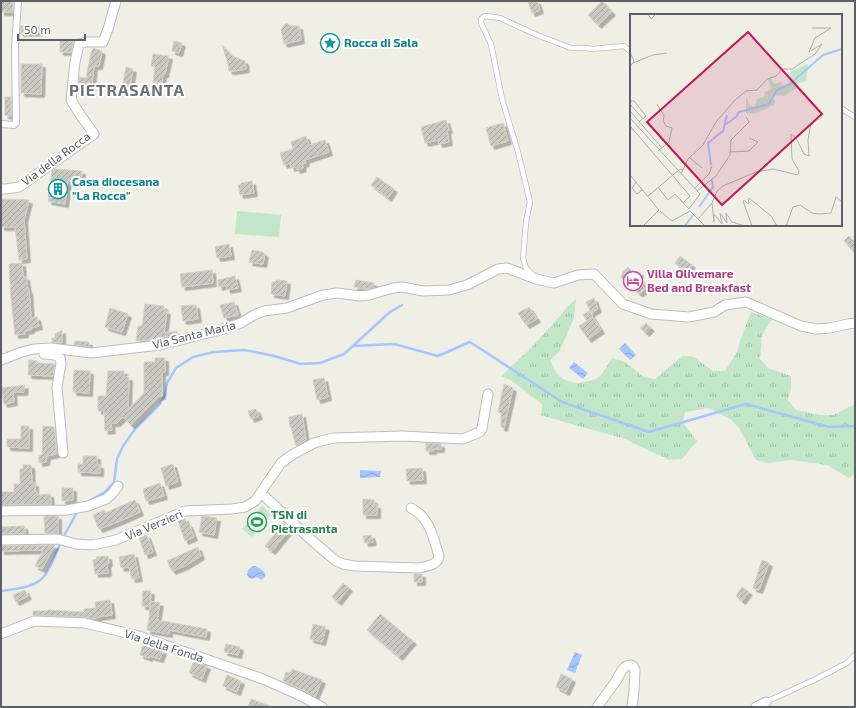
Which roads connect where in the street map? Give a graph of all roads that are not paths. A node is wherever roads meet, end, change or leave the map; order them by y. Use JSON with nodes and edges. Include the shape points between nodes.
{"nodes":[{"id":1,"x":18,"y":1,"type":"edge"},
{"id":2,"x":116,"y":1,"type":"edge"},
{"id":3,"x":630,"y":51,"type":"edge"},
{"id":4,"x":842,"y":109,"type":"edge"},
{"id":5,"x":855,"y":117,"type":"edge"},
{"id":6,"x":1,"y":124,"type":"edge"},
{"id":7,"x":1,"y":189,"type":"edge"},
{"id":8,"x":536,"y":279,"type":"junction"},
{"id":9,"x":855,"y":323,"type":"edge"},
{"id":10,"x":34,"y":349,"type":"junction"},
{"id":11,"x":1,"y":360,"type":"edge"},
{"id":12,"x":488,"y":394,"type":"dead end"},
{"id":13,"x":63,"y":453,"type":"dead end"},
{"id":14,"x":118,"y":486,"type":"dead end"},
{"id":15,"x":261,"y":493,"type":"junction"},
{"id":16,"x":411,"y":508,"type":"dead end"},
{"id":17,"x":1,"y":511,"type":"edge"},
{"id":18,"x":1,"y":540,"type":"edge"},
{"id":19,"x":1,"y":634,"type":"edge"},
{"id":20,"x":855,"y":655,"type":"edge"},
{"id":21,"x":766,"y":702,"type":"joint"},
{"id":22,"x":322,"y":707,"type":"edge"},
{"id":23,"x":597,"y":707,"type":"edge"},
{"id":24,"x":632,"y":707,"type":"edge"},
{"id":25,"x":756,"y":707,"type":"edge"}],
"edges":[{"from":1,"to":6,"type":"street","via":[[15,47],[16,123]]},
{"from":2,"to":7,"type":"street","name":"Via della Rocca","via":[[103,42],[79,44],[75,62],[71,100],[94,134],[19,187]]},
{"from":3,"to":8,"type":"lane","via":[[624,46],[571,48],[500,18],[485,16],[481,19],[491,44],[502,99],[530,202],[523,258],[526,268]]},
{"from":4,"to":5,"type":"lane"},
{"from":8,"to":9,"type":"street","name":"Via Santa Maria","via":[[554,283],[578,275],[594,274],[623,304],[651,314],[689,317],[714,312],[725,305],[746,302],[801,326],[816,329]]},
{"from":8,"to":10,"type":"street","name":"Via Santa Maria","via":[[507,268],[498,269],[467,285],[449,290],[423,291],[402,287],[360,296],[337,293],[323,295],[287,308],[264,311],[220,330],[160,345],[91,353],[51,348]]},
{"from":10,"to":11,"type":"street","name":"Via Santa Maria"},
{"from":10,"to":13,"type":"street","via":[[60,358],[57,387]]},
{"from":12,"to":15,"type":"street","name":"Via Verzieri","via":[[480,432],[463,439],[394,437],[334,438],[321,441],[281,463]]},
{"from":14,"to":17,"type":"street","via":[[106,499],[88,506],[67,510]]},
{"from":15,"to":16,"type":"street","via":[[328,555],[343,564],[355,566],[419,568],[439,560],[424,518]]},
{"from":15,"to":18,"type":"street","name":"Via Verzieri","via":[[255,501],[245,507],[185,511],[116,540],[93,545],[58,540]]},
{"from":19,"to":22,"type":"street","name":"Via della Fonda","via":[[34,621],[84,623],[139,636],[263,678]]},
{"from":20,"to":21,"type":"lane","via":[[847,663]]},
{"from":21,"to":25,"type":"street"},
{"from":23,"to":24,"type":"street","via":[[622,670],[630,665],[635,670]]}]}
